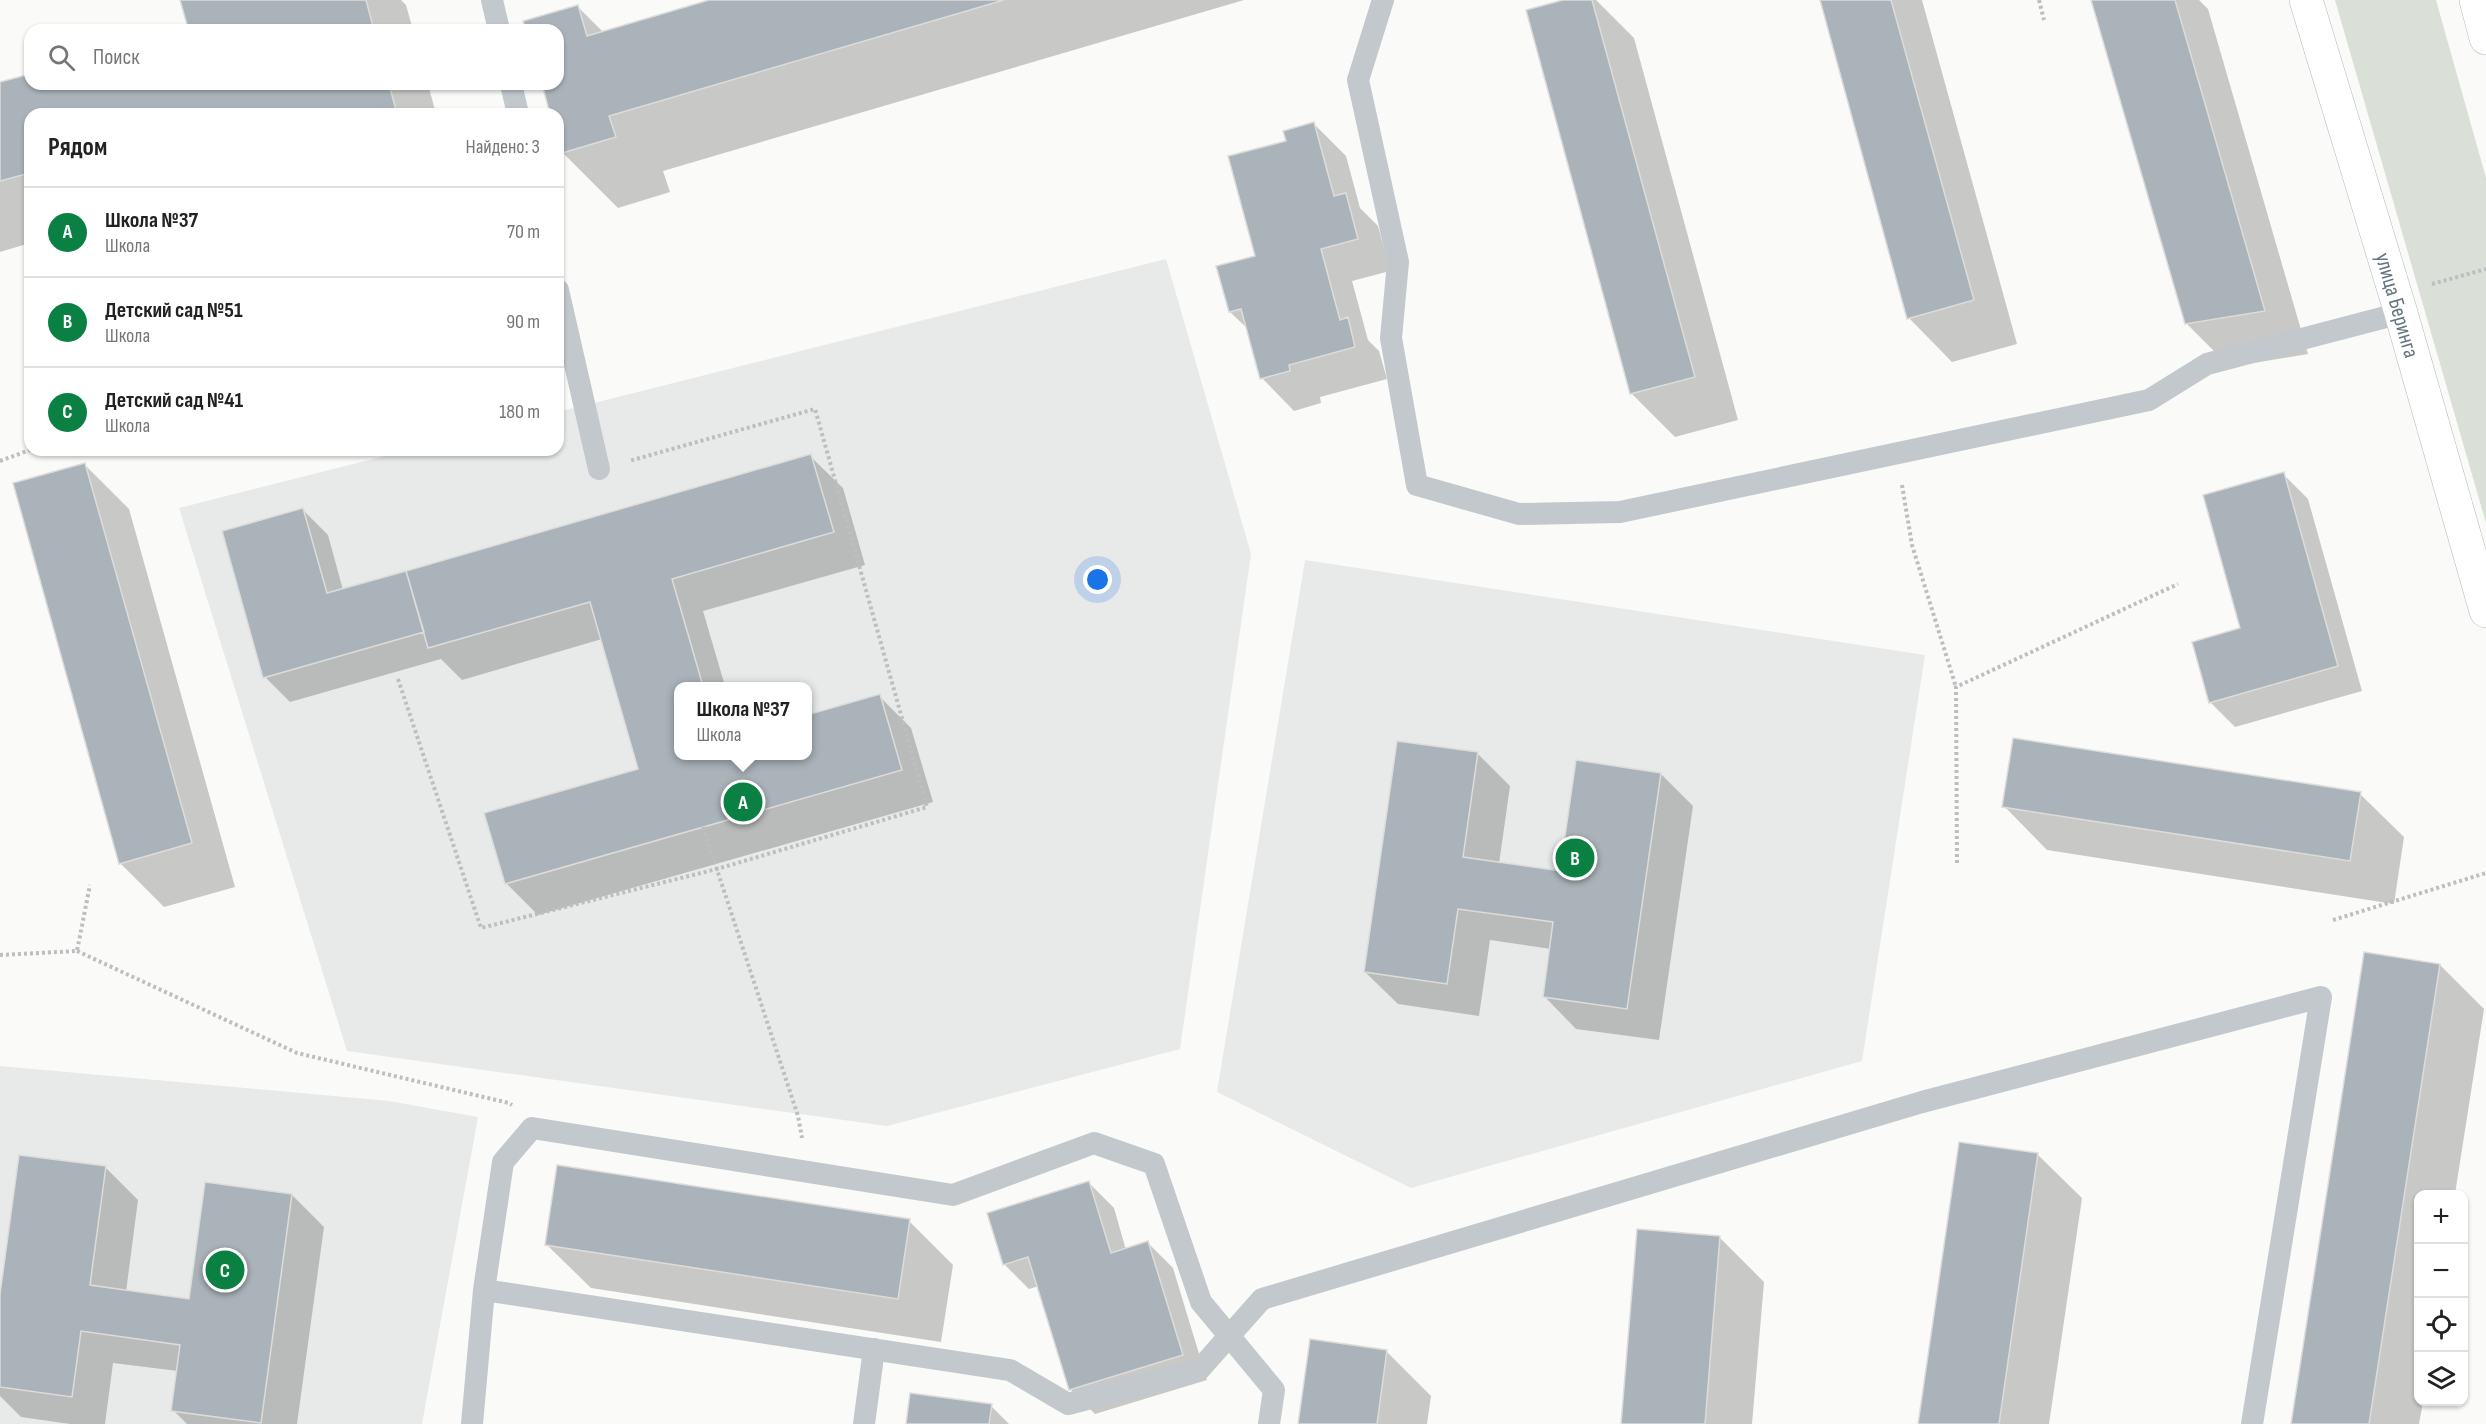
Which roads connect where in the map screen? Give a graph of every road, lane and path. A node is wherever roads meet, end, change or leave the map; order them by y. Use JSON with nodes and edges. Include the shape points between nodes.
{"nodes":[{"id":1,"x":492,"y":0,"type":"edge"},
{"id":2,"x":1383,"y":0,"type":"edge"},
{"id":3,"x":2039,"y":0,"type":"edge"},
{"id":4,"x":2306,"y":0,"type":"edge"},
{"id":5,"x":2476,"y":0,"type":"edge"},
{"id":6,"x":2044,"y":20,"type":"dead end"},
{"id":7,"x":498,"y":24,"type":"edge"},
{"id":8,"x":2486,"y":38,"type":"edge"},
{"id":9,"x":512,"y":90,"type":"edge"},
{"id":10,"x":517,"y":108,"type":"edge"},
{"id":11,"x":2486,"y":269,"type":"edge"},
{"id":12,"x":2430,"y":284,"type":"dead end"},
{"id":13,"x":2401,"y":313,"type":"junction"},
{"id":14,"x":564,"y":316,"type":"edge"},
{"id":15,"x":24,"y":452,"type":"edge"},
{"id":16,"x":1897,"y":452,"type":"junction"},
{"id":17,"x":0,"y":461,"type":"edge"},
{"id":18,"x":599,"y":469,"type":"joint"},
{"id":19,"x":2480,"y":573,"type":"edge"},
{"id":20,"x":2178,"y":584,"type":"dead end"},
{"id":21,"x":2486,"y":611,"type":"edge"},
{"id":22,"x":398,"y":680,"type":"dead end"},
{"id":23,"x":1956,"y":687,"type":"junction"},
{"id":24,"x":703,"y":827,"type":"dead end"},
{"id":25,"x":1957,"y":863,"type":"dead end"},
{"id":26,"x":717,"y":869,"type":"junction"},
{"id":27,"x":2486,"y":873,"type":"edge"},
{"id":28,"x":90,"y":885,"type":"dead end"},
{"id":29,"x":2333,"y":920,"type":"dead end"},
{"id":30,"x":77,"y":951,"type":"junction"},
{"id":31,"x":0,"y":955,"type":"edge"},
{"id":32,"x":532,"y":1128,"type":"junction"},
{"id":33,"x":810,"y":1172,"type":"junction"},
{"id":34,"x":484,"y":1290,"type":"junction"},
{"id":35,"x":1228,"y":1336,"type":"junction"},
{"id":36,"x":874,"y":1349,"type":"junction"},
{"id":37,"x":472,"y":1424,"type":"edge"},
{"id":38,"x":864,"y":1424,"type":"edge"},
{"id":39,"x":1269,"y":1424,"type":"edge"},
{"id":40,"x":2252,"y":1424,"type":"edge"}],
"edges":[{"from":1,"to":7,"type":"lane"},
{"from":2,"to":16,"type":"lane","via":[[1358,80],[1398,262],[1391,338],[1417,484],[1519,514],[1620,512]]},
{"from":3,"to":6,"type":"path"},
{"from":4,"to":13,"type":"street","name":"улица Беринга"},
{"from":5,"to":8,"type":"street"},
{"from":9,"to":10,"type":"lane"},
{"from":11,"to":12,"type":"path"},
{"from":13,"to":16,"type":"lane","via":[[2207,364],[2150,400]]},
{"from":13,"to":19,"type":"street","name":"улица Беринга"},
{"from":14,"to":18,"type":"lane"},
{"from":15,"to":17,"type":"path"},
{"from":16,"to":23,"type":"path","via":[[1911,545]]},
{"from":18,"to":26,"type":"path","via":[[815,409],[927,807]]},
{"from":19,"to":21,"type":"street","name":"улица Беринга"},
{"from":20,"to":23,"type":"path"},
{"from":22,"to":26,"type":"path","via":[[481,928]]},
{"from":23,"to":25,"type":"path"},
{"from":24,"to":26,"type":"path"},
{"from":26,"to":33,"type":"path","via":[[798,1116]]},
{"from":27,"to":29,"type":"path"},
{"from":28,"to":30,"type":"path"},
{"from":30,"to":31,"type":"path"},
{"from":30,"to":32,"type":"path","via":[[297,1053],[509,1102]]},
{"from":32,"to":33,"type":"lane"},
{"from":32,"to":34,"type":"lane","via":[[503,1162]]},
{"from":33,"to":35,"type":"lane","via":[[953,1195],[1094,1143],[1154,1164],[1201,1302]]},
{"from":34,"to":36,"type":"lane"},
{"from":34,"to":37,"type":"lane"},
{"from":35,"to":36,"type":"lane","via":[[1199,1370],[1068,1404],[1010,1370]]},
{"from":35,"to":39,"type":"lane","via":[[1274,1390]]},
{"from":35,"to":40,"type":"lane","via":[[1262,1299],[1273,1295],[1922,1102],[2321,997]]},
{"from":36,"to":38,"type":"lane"}]}
